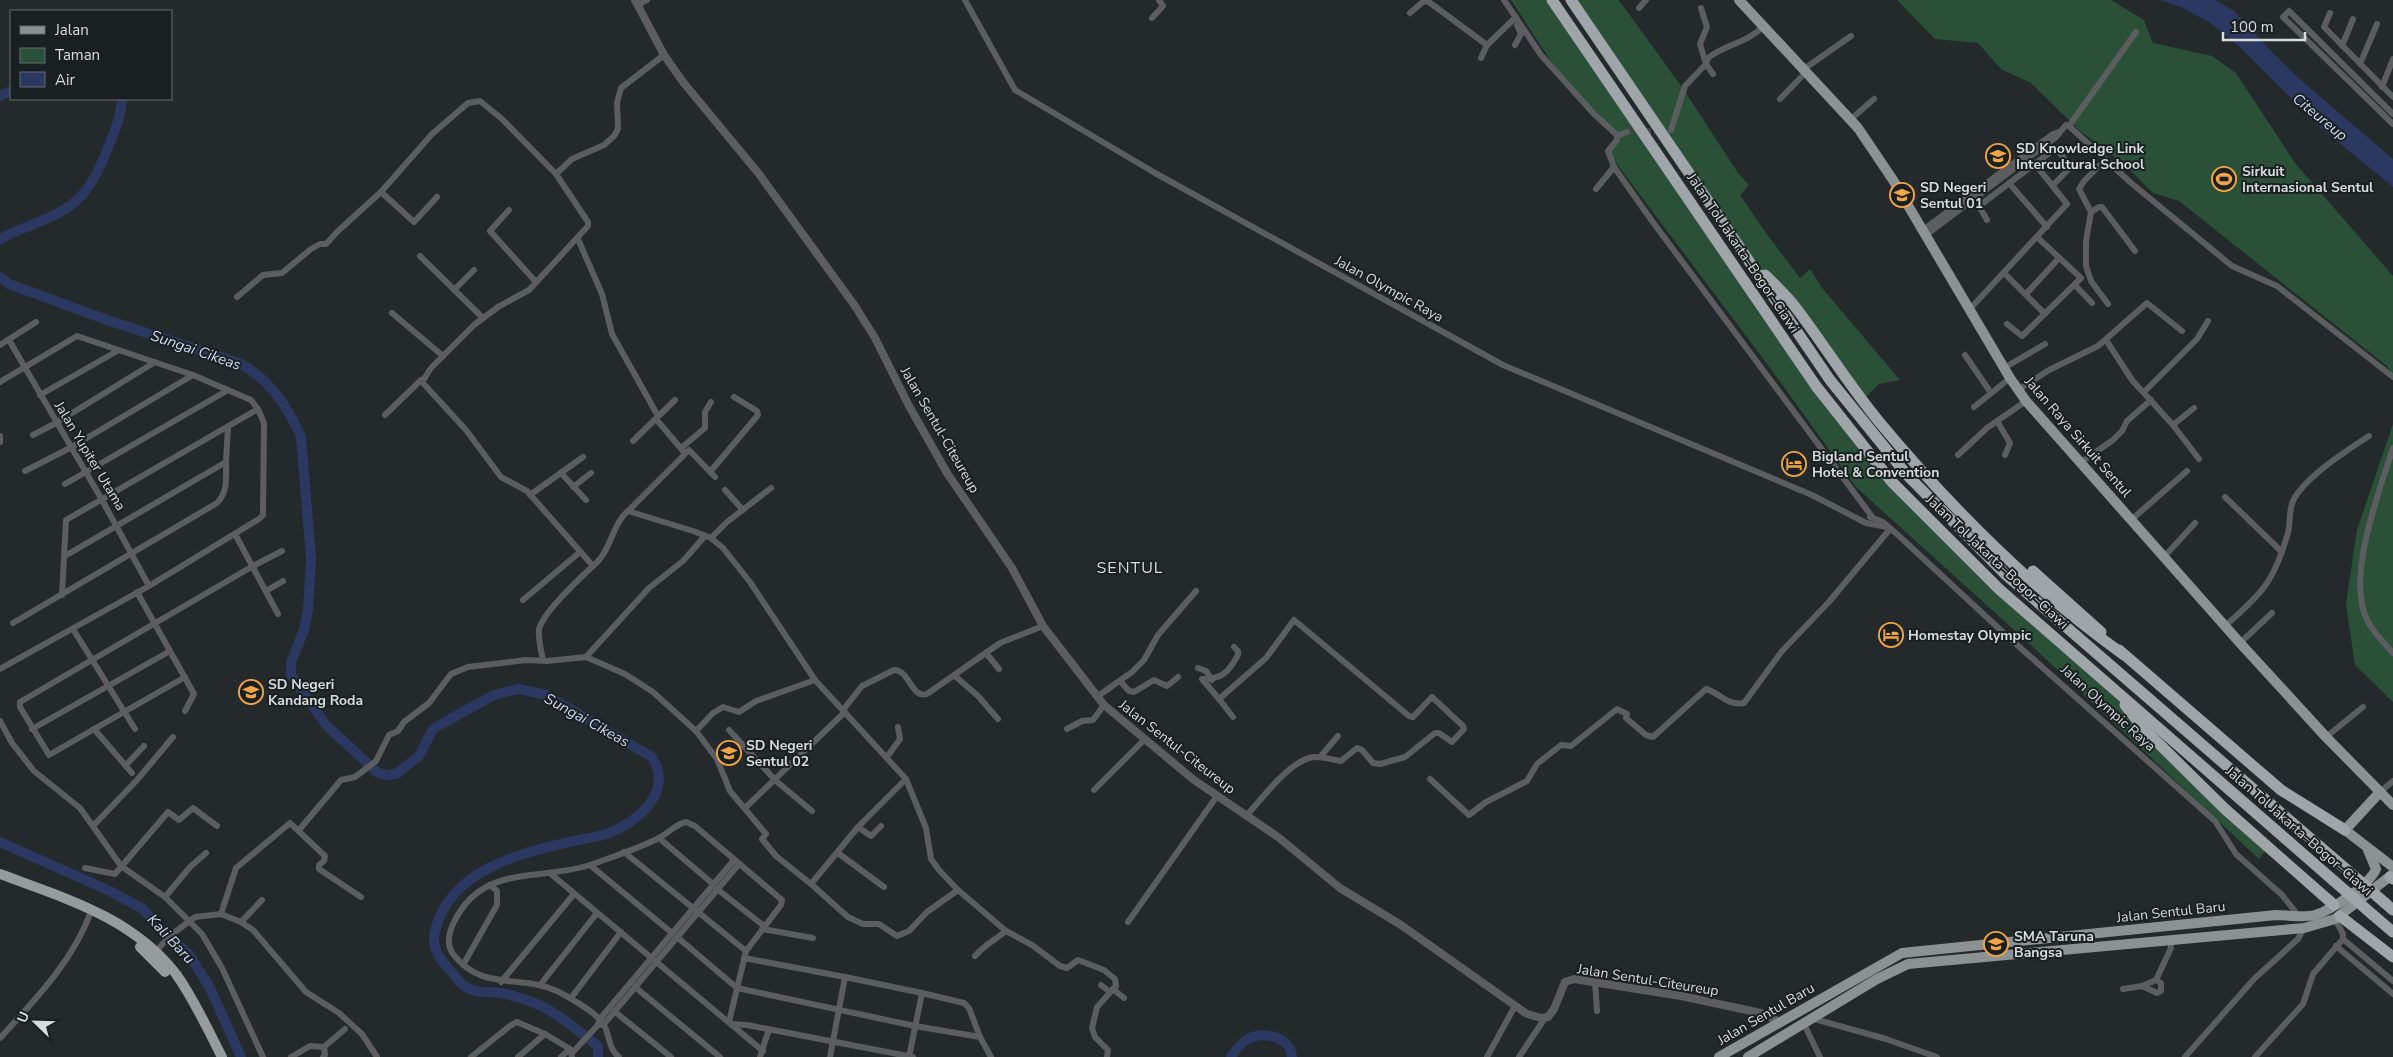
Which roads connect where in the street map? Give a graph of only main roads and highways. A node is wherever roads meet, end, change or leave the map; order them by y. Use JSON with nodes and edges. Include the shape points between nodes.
{"nodes":[{"id":1,"x":1552,"y":0,"type":"edge"},
{"id":2,"x":1571,"y":0,"type":"edge"},
{"id":3,"x":1739,"y":0,"type":"edge"},
{"id":4,"x":1742,"y":250,"type":"junction"},
{"id":5,"x":2107,"y":683,"type":"junction"},
{"id":6,"x":2380,"y":792,"type":"junction"},
{"id":7,"x":2393,"y":805,"type":"edge"},
{"id":8,"x":2345,"y":830,"type":"junction"},
{"id":9,"x":2368,"y":850,"type":"junction"},
{"id":10,"x":0,"y":874,"type":"edge"},
{"id":11,"x":2392,"y":874,"type":"edge"},
{"id":12,"x":0,"y":881,"type":"edge"},
{"id":13,"x":2334,"y":905,"type":"junction"},
{"id":14,"x":2389,"y":906,"type":"edge"},
{"id":15,"x":91,"y":912,"type":"junction"},
{"id":16,"x":2337,"y":918,"type":"junction"},
{"id":17,"x":2393,"y":932,"type":"edge"},
{"id":18,"x":2393,"y":957,"type":"edge"},
{"id":19,"x":1722,"y":1056,"type":"edge"},
{"id":20,"x":214,"y":1057,"type":"edge"},
{"id":21,"x":222,"y":1057,"type":"edge"},
{"id":22,"x":1748,"y":1057,"type":"edge"}],
"edges":[{"from":1,"to":5,"type":"highway","name":"Jalan Tol Jakarta–Bogor–Ciawi","via":[[1816,386],[1892,482],[1999,589]]},
{"from":2,"to":4,"type":"highway","name":"Jalan Tol Jakarta–Bogor–Ciawi"},
{"from":3,"to":6,"type":"main road","name":"Jalan Raya Sirkuit Sentul","via":[[1851,119],[1894,180],[2026,401],[2240,643]]},
{"from":4,"to":8,"type":"highway","via":[[1795,306],[1881,424],[1965,516],[2088,618],[2124,655],[2281,790]]},
{"from":4,"to":14,"type":"highway","name":"Jalan Tol Jakarta–Bogor–Ciawi","bridge":true,"via":[[1830,380],[1907,475],[1954,524],[2005,574]]},
{"from":5,"to":13,"type":"highway","via":[[2145,730],[2225,809]]},
{"from":5,"to":17,"type":"highway","name":"Jalan Tol Jakarta–Bogor–Ciawi","bridge":true},
{"from":6,"to":7,"type":"main road","name":"Jalan Raya Sirkuit Sentul"},
{"from":6,"to":8,"type":"main road"},
{"from":8,"to":9,"type":"main road"},
{"from":9,"to":11,"type":"main road"},
{"from":9,"to":13,"type":"main road","name":"Jalan Sentul Baru","via":[[2376,869],[2373,878]]},
{"from":10,"to":15,"type":"highway"},
{"from":11,"to":16,"type":"main road","name":"Jalan Sentul Baru"},
{"from":12,"to":15,"type":"highway"},
{"from":13,"to":19,"type":"main road","name":"Jalan Sentul Baru","via":[[2313,915],[1913,950],[1892,957]]},
{"from":15,"to":20,"type":"highway","via":[[128,936],[161,966],[195,1019]]},
{"from":15,"to":21,"type":"highway","via":[[110,918],[156,951],[177,976]]},
{"from":16,"to":18,"type":"highway"},
{"from":16,"to":22,"type":"main road","name":"Jalan Sentul Baru","via":[[2304,928],[1908,964],[1877,979]]}]}
